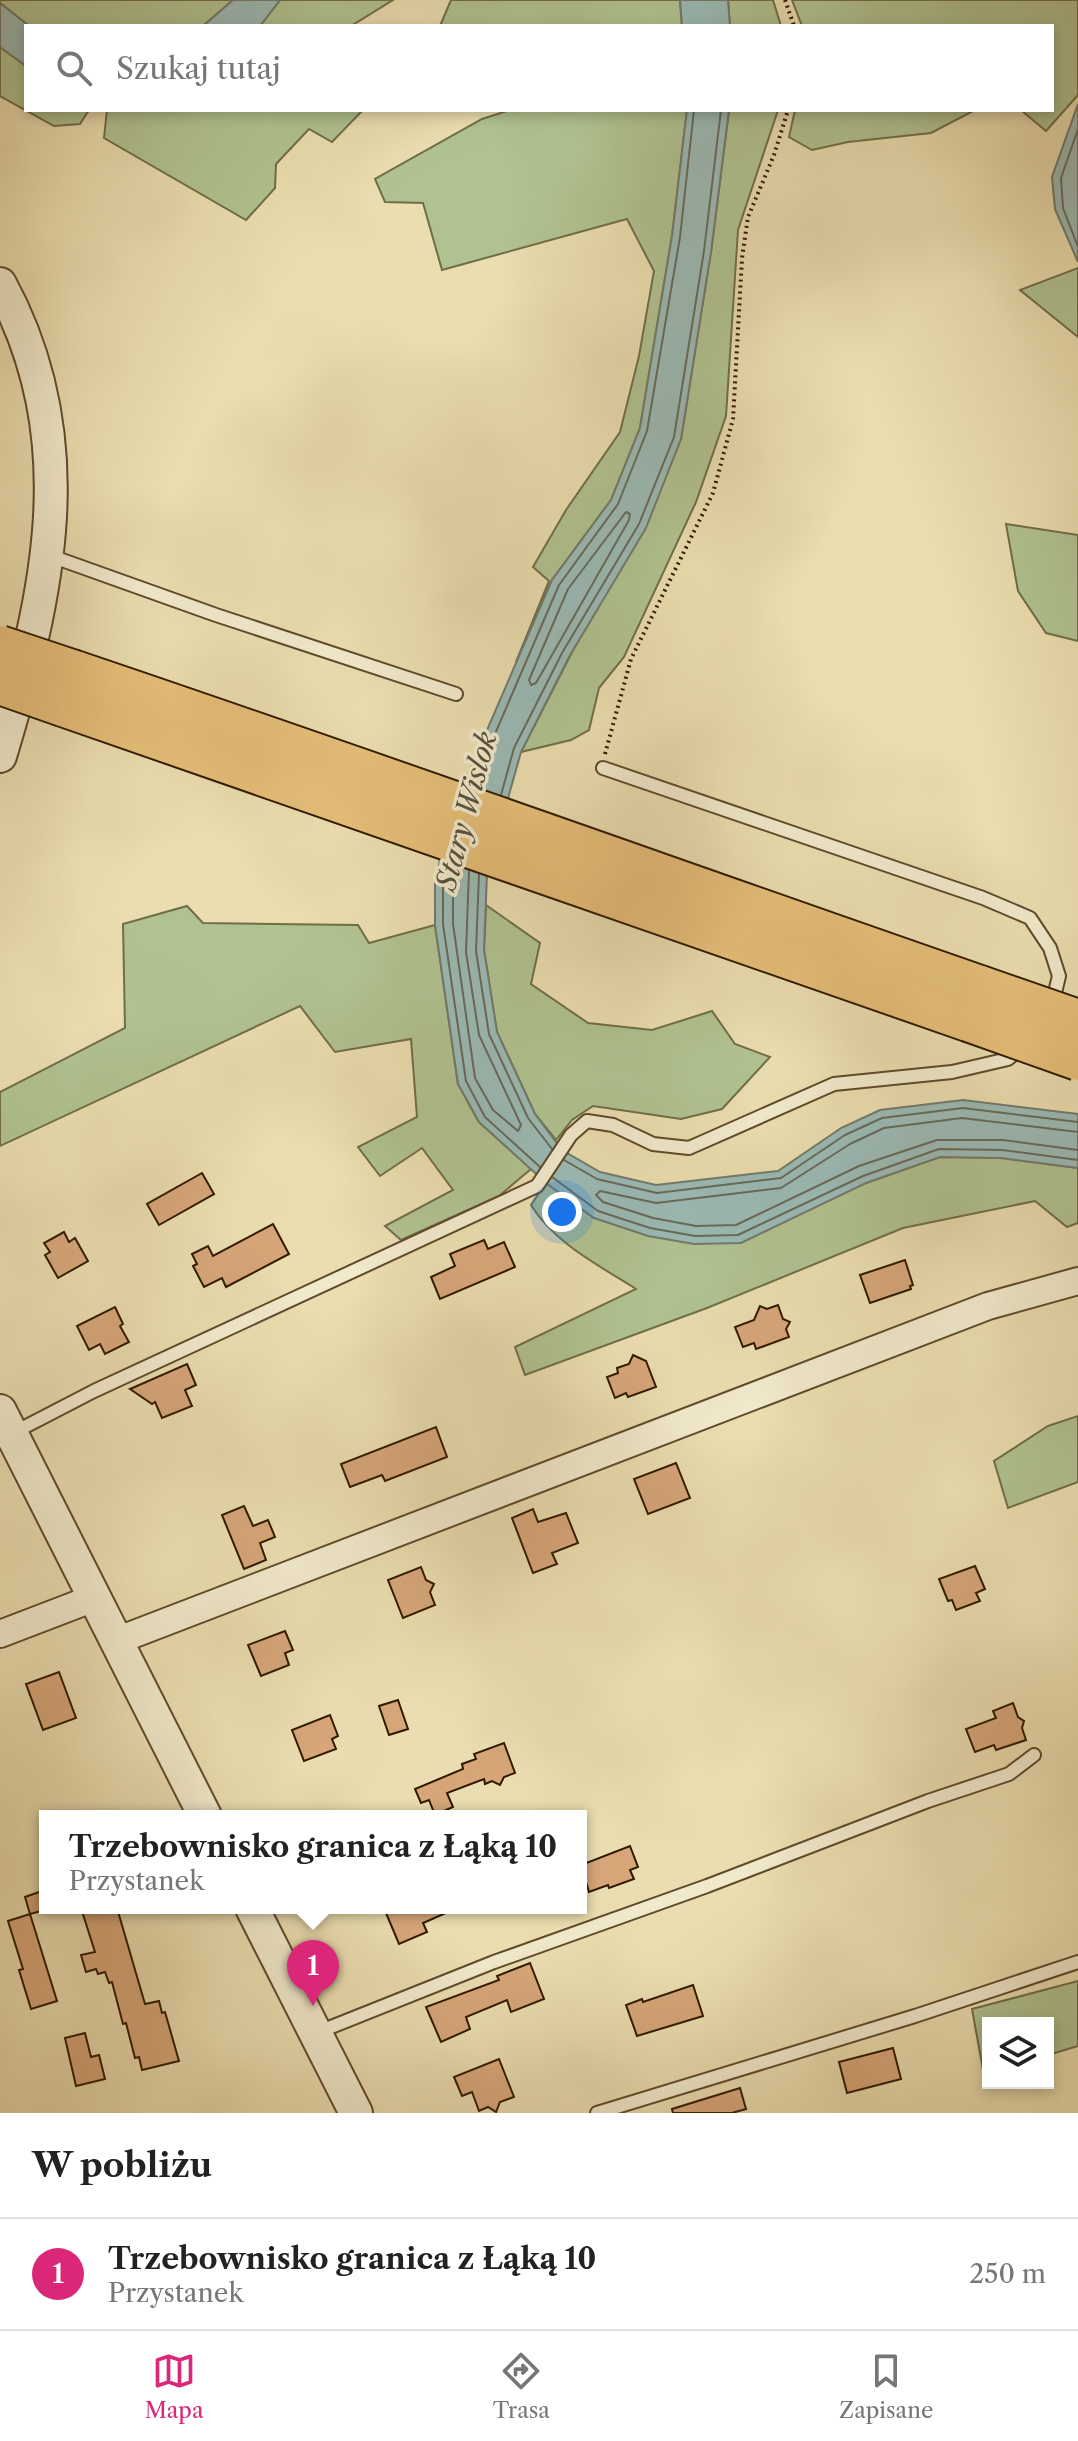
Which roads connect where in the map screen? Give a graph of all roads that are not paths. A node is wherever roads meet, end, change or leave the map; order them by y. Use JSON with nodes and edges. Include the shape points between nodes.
{"nodes":[{"id":1,"x":0,"y":284,"type":"edge"},
{"id":2,"x":48,"y":555,"type":"junction"},
{"id":3,"x":0,"y":646,"type":"edge"},
{"id":4,"x":0,"y":684,"type":"edge"},
{"id":5,"x":69,"y":689,"type":"junction"},
{"id":6,"x":456,"y":694,"type":"dead end"},
{"id":7,"x":0,"y":756,"type":"edge"},
{"id":8,"x":603,"y":768,"type":"road end"},
{"id":9,"x":551,"y":856,"type":"junction"},
{"id":10,"x":974,"y":1004,"type":"junction"},
{"id":11,"x":1054,"y":1024,"type":"edge"},
{"id":12,"x":1078,"y":1060,"type":"edge"},
{"id":13,"x":1078,"y":1281,"type":"edge"},
{"id":14,"x":5,"y":1422,"type":"edge"},
{"id":15,"x":94,"y":1598,"type":"junction"},
{"id":16,"x":0,"y":1634,"type":"edge"},
{"id":17,"x":116,"y":1641,"type":"junction"},
{"id":18,"x":1034,"y":1755,"type":"dead end"},
{"id":19,"x":202,"y":1810,"type":"edge"},
{"id":20,"x":255,"y":1914,"type":"edge"},
{"id":21,"x":1078,"y":1962,"type":"edge"},
{"id":22,"x":316,"y":2033,"type":"junction"},
{"id":23,"x":356,"y":2113,"type":"edge"},
{"id":24,"x":597,"y":2113,"type":"edge"}],
"edges":[{"from":1,"to":2,"type":"street","via":[[21,327],[40,388],[50,452]]},
{"from":2,"to":6,"type":"lane"},
{"from":2,"to":7,"type":"street","via":[[40,606]]},
{"from":3,"to":5,"type":"main road","bridge":true},
{"from":4,"to":5,"type":"main road","bridge":true},
{"from":5,"to":9,"type":"main road","via":[[377,815]]},
{"from":5,"to":9,"type":"main road","via":[[389,777]]},
{"from":8,"to":11,"type":"lane","via":[[1030,918],[1050,948],[1059,976]]},
{"from":9,"to":10,"type":"main road"},
{"from":10,"to":11,"type":"main road","bridge":true},
{"from":10,"to":12,"type":"main road","bridge":true},
{"from":11,"to":14,"type":"lane","via":[[1008,1059],[952,1072],[834,1084],[689,1148],[653,1144],[613,1125],[587,1121],[571,1135],[537,1186],[94,1391]]},
{"from":13,"to":17,"type":"street","via":[[988,1306]]},
{"from":14,"to":15,"type":"street"},
{"from":15,"to":16,"type":"street"},
{"from":15,"to":17,"type":"street"},
{"from":17,"to":19,"type":"street"},
{"from":18,"to":22,"type":"lane","via":[[1009,1774],[494,1962]]},
{"from":20,"to":22,"type":"street"},
{"from":21,"to":24,"type":"lane"},
{"from":22,"to":23,"type":"street"}]}
